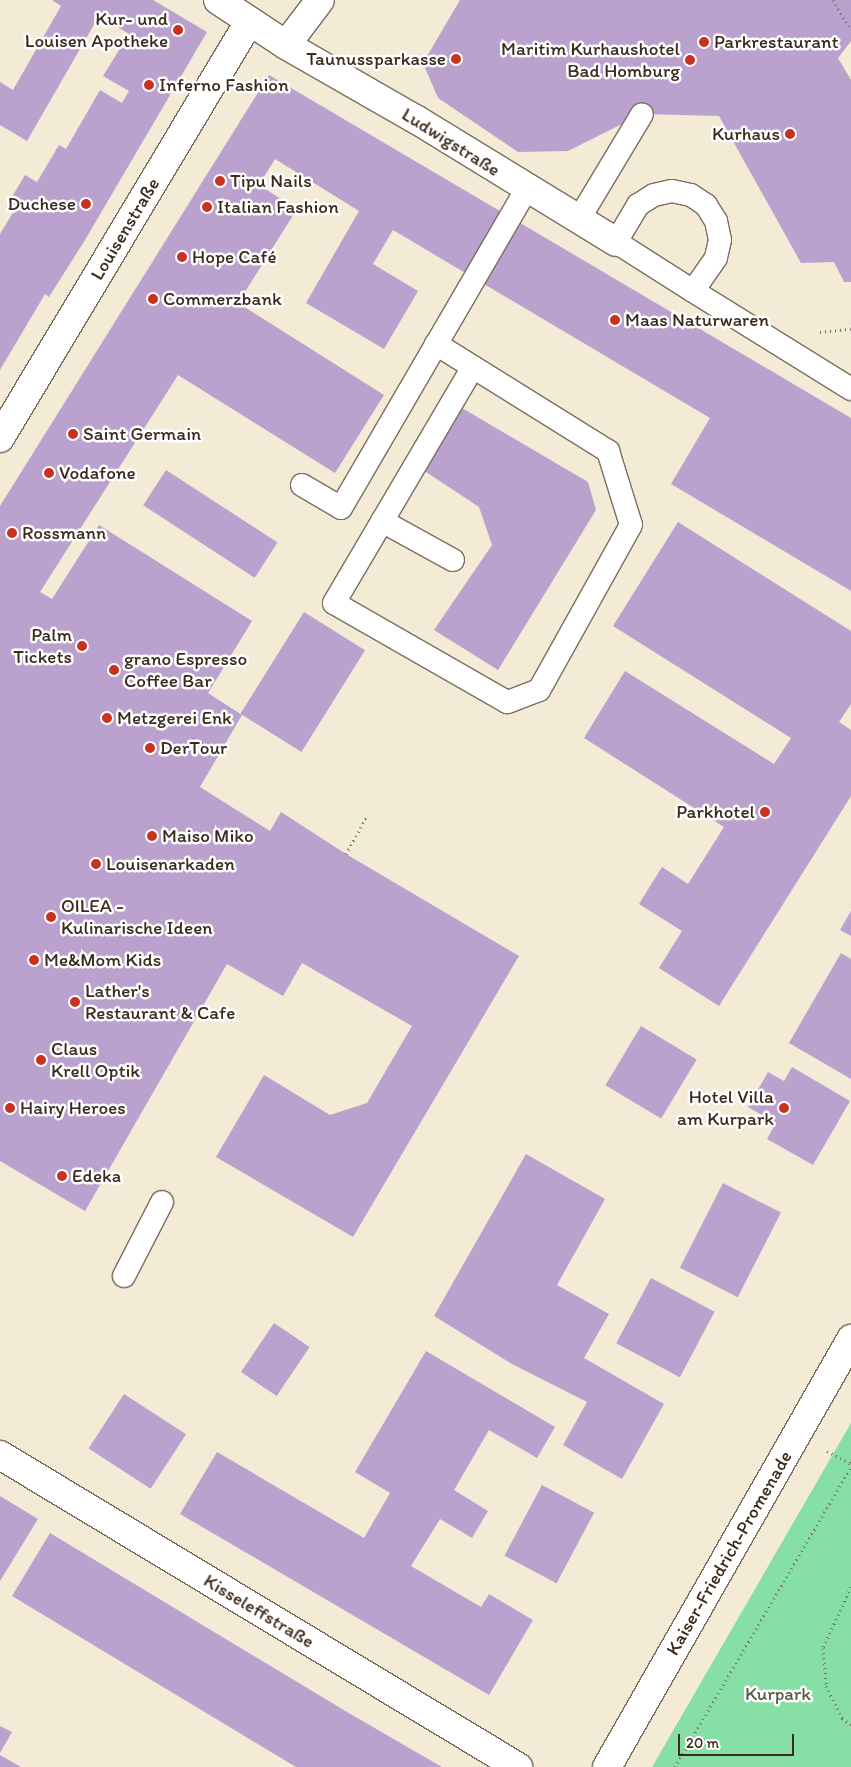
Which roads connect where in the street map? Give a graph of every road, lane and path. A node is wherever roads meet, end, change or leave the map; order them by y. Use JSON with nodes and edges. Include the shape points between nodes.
{"nodes":[{"id":1,"x":218,"y":0,"type":"edge"},
{"id":2,"x":320,"y":0,"type":"edge"},
{"id":3,"x":833,"y":0,"type":"edge"},
{"id":4,"x":250,"y":21,"type":"junction"},
{"id":5,"x":851,"y":30,"type":"edge"},
{"id":6,"x":286,"y":45,"type":"junction"},
{"id":7,"x":642,"y":114,"type":"dead end"},
{"id":8,"x":527,"y":189,"type":"junction"},
{"id":9,"x":579,"y":219,"type":"junction"},
{"id":10,"x":616,"y":242,"type":"junction"},
{"id":11,"x":693,"y":291,"type":"junction"},
{"id":12,"x":436,"y":344,"type":"junction"},
{"id":13,"x":473,"y":367,"type":"junction"},
{"id":14,"x":851,"y":389,"type":"edge"},
{"id":15,"x":0,"y":438,"type":"edge"},
{"id":16,"x":302,"y":485,"type":"dead end"},
{"id":17,"x":382,"y":521,"type":"junction"},
{"id":18,"x":453,"y":560,"type":"dead end"},
{"id":19,"x":193,"y":738,"type":"dead end"},
{"id":20,"x":220,"y":753,"type":"dead end"},
{"id":21,"x":367,"y":816,"type":"dead end"},
{"id":22,"x":346,"y":854,"type":"dead end"},
{"id":23,"x":162,"y":1202,"type":"dead end"},
{"id":24,"x":124,"y":1276,"type":"dead end"},
{"id":25,"x":851,"y":1339,"type":"edge"},
{"id":26,"x":0,"y":1455,"type":"edge"},
{"id":27,"x":851,"y":1467,"type":"edge"},
{"id":28,"x":851,"y":1587,"type":"edge"},
{"id":29,"x":851,"y":1724,"type":"edge"},
{"id":30,"x":518,"y":1767,"type":"edge"},
{"id":31,"x":607,"y":1767,"type":"edge"},
{"id":32,"x":675,"y":1767,"type":"edge"}],
"edges":[{"from":1,"to":4,"type":"street","name":"Ludwigstraße"},
{"from":2,"to":6,"type":"street"},
{"from":3,"to":5,"type":"path"},
{"from":4,"to":6,"type":"street","name":"Ludwigstraße"},
{"from":4,"to":15,"type":"street","name":"Louisenstraße"},
{"from":6,"to":8,"type":"street","name":"Ludwigstraße","via":[[417,120]]},
{"from":7,"to":9,"type":"lane"},
{"from":8,"to":9,"type":"street","name":"Ludwigstraße"},
{"from":8,"to":12,"type":"lane"},
{"from":9,"to":10,"type":"street","name":"Ludwigstraße"},
{"from":10,"to":11,"type":"lane","name":"Ludwigstraße"},
{"from":10,"to":11,"type":"lane","via":[[638,205],[654,194],[672,191],[690,195],[706,205],[716,221],[720,240],[716,258]]},
{"from":11,"to":14,"type":"lane","name":"Ludwigstraße"},
{"from":12,"to":13,"type":"lane"},
{"from":12,"to":16,"type":"lane","via":[[341,508]]},
{"from":13,"to":17,"type":"lane"},
{"from":13,"to":17,"type":"lane","via":[[608,451],[631,525],[539,690],[507,702],[334,603]]},
{"from":17,"to":18,"type":"lane"},
{"from":19,"to":20,"type":"path"},
{"from":21,"to":22,"type":"path"},
{"from":23,"to":24,"type":"lane"},
{"from":25,"to":31,"type":"street","name":"Kaiser-Friedrich-Promenade"},
{"from":26,"to":30,"type":"street","name":"Kisseleffstraße"},
{"from":27,"to":32,"type":"path"},
{"from":28,"to":29,"type":"path","via":[[823,1648],[826,1686],[842,1718]]}]}
